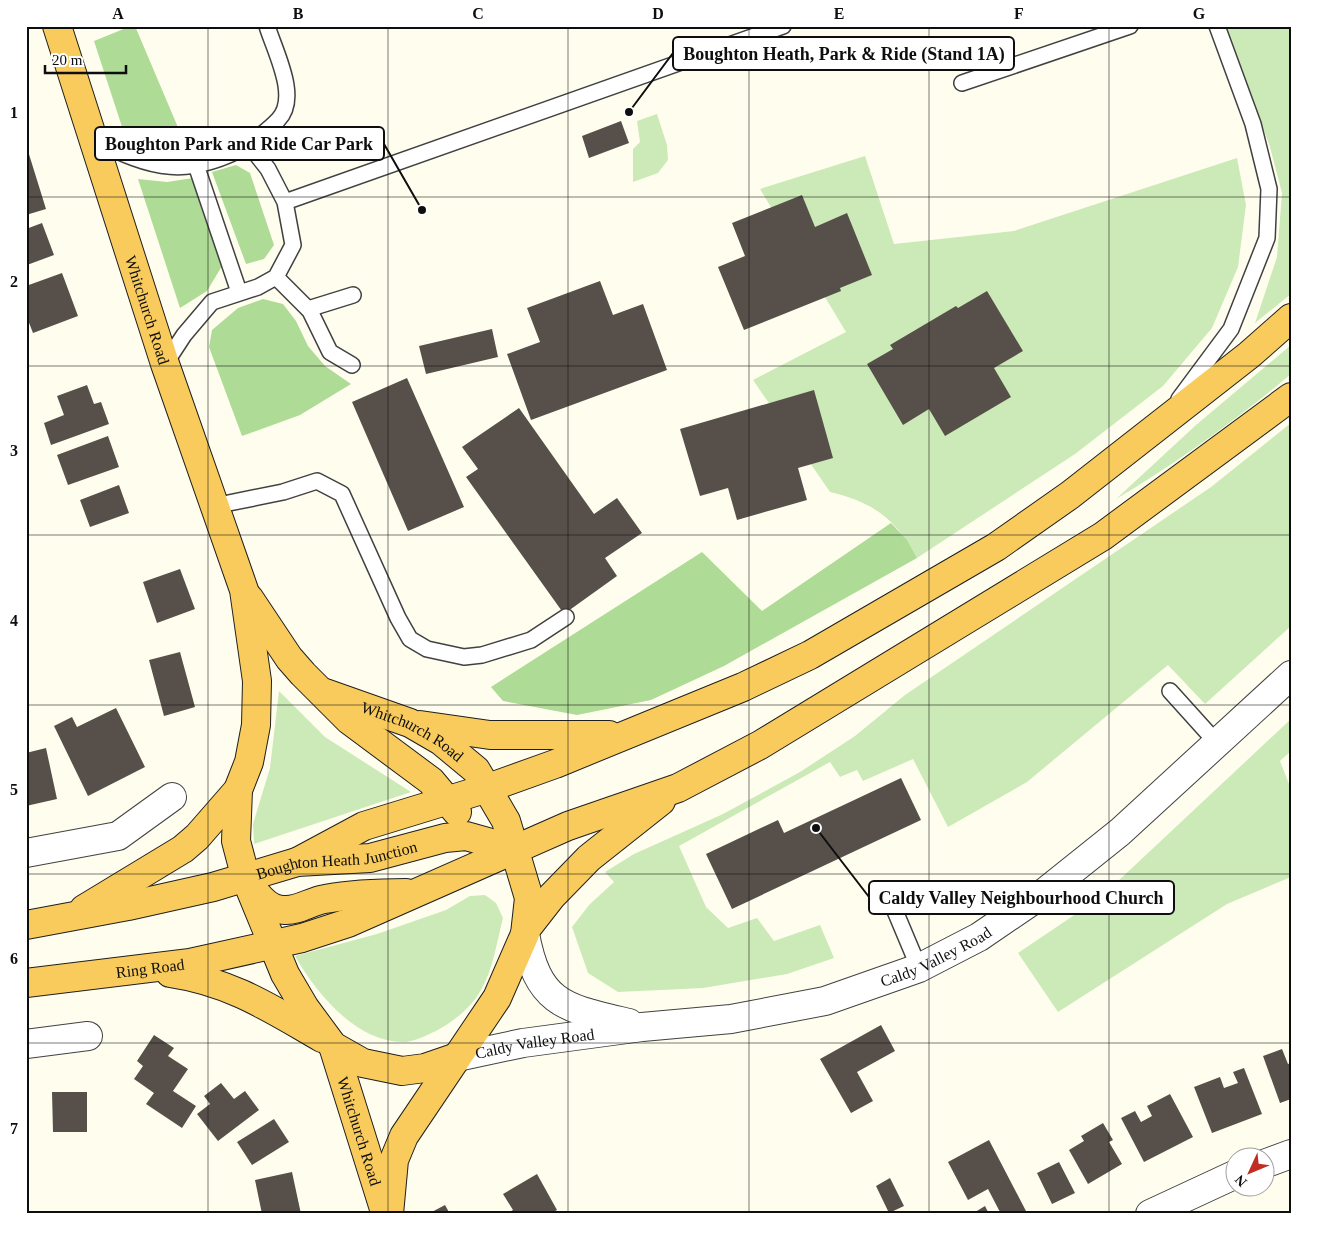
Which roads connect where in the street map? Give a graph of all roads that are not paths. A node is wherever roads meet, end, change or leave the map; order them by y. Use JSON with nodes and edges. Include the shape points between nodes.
{"nodes":[{"id":1,"x":57,"y":26,"type":"edge"},
{"id":2,"x":267,"y":26,"type":"edge"},
{"id":3,"x":783,"y":26,"type":"edge"},
{"id":4,"x":1130,"y":26,"type":"edge"},
{"id":5,"x":1217,"y":26,"type":"edge"},
{"id":6,"x":962,"y":83,"type":"dead end"},
{"id":7,"x":93,"y":139,"type":"junction"},
{"id":8,"x":249,"y":145,"type":"junction"},
{"id":9,"x":196,"y":165,"type":"junction"},
{"id":10,"x":285,"y":202,"type":"junction"},
{"id":11,"x":276,"y":277,"type":"junction"},
{"id":12,"x":239,"y":292,"type":"junction"},
{"id":13,"x":353,"y":295,"type":"dead end"},
{"id":14,"x":308,"y":309,"type":"junction"},
{"id":15,"x":1291,"y":318,"type":"edge"},
{"id":16,"x":165,"y":364,"type":"junction"},
{"id":17,"x":352,"y":365,"type":"dead end"},
{"id":18,"x":1291,"y":397,"type":"edge"},
{"id":19,"x":1158,"y":427,"type":"junction"},
{"id":20,"x":214,"y":506,"type":"junction"},
{"id":21,"x":244,"y":590,"type":"junction"},
{"id":22,"x":566,"y":617,"type":"dead end"},
{"id":23,"x":1291,"y":675,"type":"edge"},
{"id":24,"x":1170,"y":691,"type":"dead end"},
{"id":25,"x":324,"y":694,"type":"junction"},
{"id":26,"x":410,"y":723,"type":"junction"},
{"id":27,"x":630,"y":734,"type":"junction"},
{"id":28,"x":1216,"y":742,"type":"junction"},
{"id":29,"x":488,"y":788,"type":"junction"},
{"id":30,"x":678,"y":788,"type":"junction"},
{"id":31,"x":238,"y":790,"type":"junction"},
{"id":32,"x":172,"y":797,"type":"dead end"},
{"id":33,"x":448,"y":801,"type":"junction"},
{"id":34,"x":466,"y":836,"type":"junction"},
{"id":35,"x":516,"y":850,"type":"junction"},
{"id":36,"x":26,"y":853,"type":"edge"},
{"id":37,"x":297,"y":862,"type":"junction"},
{"id":38,"x":246,"y":879,"type":"junction"},
{"id":39,"x":451,"y":879,"type":"junction"},
{"id":40,"x":417,"y":893,"type":"junction"},
{"id":41,"x":890,"y":899,"type":"dead end"},
{"id":42,"x":74,"y":914,"type":"junction"},
{"id":43,"x":26,"y":925,"type":"edge"},
{"id":44,"x":526,"y":931,"type":"junction"},
{"id":45,"x":272,"y":945,"type":"junction"},
{"id":46,"x":919,"y":968,"type":"junction"},
{"id":47,"x":144,"y":969,"type":"junction"},
{"id":48,"x":26,"y":983,"type":"edge"},
{"id":49,"x":642,"y":1026,"type":"junction"},
{"id":50,"x":88,"y":1036,"type":"dead end"},
{"id":51,"x":26,"y":1044,"type":"edge"},
{"id":52,"x":332,"y":1044,"type":"junction"},
{"id":53,"x":457,"y":1057,"type":"junction"},
{"id":54,"x":1291,"y":1154,"type":"edge"},
{"id":55,"x":1274,"y":1160,"type":"edge"},
{"id":56,"x":1224,"y":1180,"type":"edge"},
{"id":57,"x":388,"y":1214,"type":"edge"},
{"id":58,"x":1150,"y":1214,"type":"edge"}],
"edges":[{"from":1,"to":7,"type":"highway","name":"Whitchurch Road"},
{"from":2,"to":8,"type":"lane","via":[[288,90],[288,104],[280,120]]},
{"from":3,"to":10,"type":"lane"},
{"from":4,"to":6,"type":"lane"},
{"from":5,"to":19,"type":"lane","via":[[1253,124],[1266,180],[1266,238],[1231,329]]},
{"from":7,"to":9,"type":"lane","via":[[131,158],[155,165]]},
{"from":7,"to":16,"type":"highway","name":"Whitchurch Road"},
{"from":8,"to":9,"type":"lane"},
{"from":8,"to":10,"type":"lane","via":[[268,168]]},
{"from":9,"to":12,"type":"lane"},
{"from":10,"to":11,"type":"lane","via":[[293,244]]},
{"from":11,"to":12,"type":"lane","via":[[258,287]]},
{"from":11,"to":14,"type":"lane"},
{"from":12,"to":16,"type":"lane","via":[[212,302]]},
{"from":13,"to":14,"type":"lane"},
{"from":14,"to":17,"type":"lane","via":[[330,352]]},
{"from":15,"to":19,"type":"highway"},
{"from":16,"to":20,"type":"highway","name":"Whitchurch Road"},
{"from":18,"to":30,"type":"highway","via":[[1103,536],[760,745]]},
{"from":19,"to":27,"type":"highway","via":[[1003,542],[901,603],[810,655],[743,688]]},
{"from":20,"to":21,"type":"highway","name":"Whitchurch Road"},
{"from":20,"to":22,"type":"lane","via":[[283,492],[317,481],[342,494],[398,618],[410,639],[427,649],[464,657],[482,655],[531,640]]},
{"from":21,"to":25,"type":"highway","name":"Whitchurch Road","via":[[289,658]]},
{"from":21,"to":31,"type":"highway","name":"Whitchurch Road","via":[[257,680],[256,725],[249,762]]},
{"from":23,"to":28,"type":"street","name":"Caldy Valley Road"},
{"from":24,"to":28,"type":"lane"},
{"from":25,"to":26,"type":"highway","name":"Whitchurch Road"},
{"from":25,"to":33,"type":"highway","name":"Whitchurch Road","via":[[349,720],[431,781]]},
{"from":26,"to":27,"type":"highway","via":[[490,735]]},
{"from":26,"to":29,"type":"highway","name":"Whitchurch Road","via":[[462,757]]},
{"from":27,"to":29,"type":"highway"},
{"from":28,"to":46,"type":"street","name":"Caldy Valley Road","via":[[1120,832],[1045,892],[979,937]]},
{"from":29,"to":33,"type":"highway"},
{"from":29,"to":35,"type":"highway","via":[[506,821]]},
{"from":30,"to":35,"type":"highway","via":[[568,826]]},
{"from":30,"to":44,"type":"highway","via":[[589,858],[552,896]]},
{"from":31,"to":38,"type":"highway","name":"Whitchurch Road","via":[[236,842]]},
{"from":31,"to":42,"type":"highway","via":[[183,849]]},
{"from":32,"to":36,"type":"street","via":[[118,836]]},
{"from":33,"to":34,"type":"highway","via":[[460,816]]},
{"from":33,"to":37,"type":"highway","via":[[364,826]]},
{"from":34,"to":35,"type":"highway","name":"Boughton Heath Junction"},
{"from":34,"to":37,"type":"highway","name":"Boughton Heath Junction","via":[[445,838],[370,858]]},
{"from":34,"to":39,"type":"highway","via":[[467,851]]},
{"from":35,"to":39,"type":"highway"},
{"from":35,"to":44,"type":"highway","via":[[529,898]]},
{"from":37,"to":38,"type":"highway","name":"Boughton Heath Junction"},
{"from":38,"to":40,"type":"highway","via":[[258,898],[283,910],[357,893]]},
{"from":38,"to":42,"type":"highway","via":[[128,906]]},
{"from":38,"to":45,"type":"highway","name":"Boughton Heath Junction"},
{"from":39,"to":40,"type":"highway"},
{"from":40,"to":45,"type":"highway","via":[[348,923]]},
{"from":41,"to":46,"type":"lane"},
{"from":42,"to":43,"type":"highway"},
{"from":44,"to":49,"type":"street","name":"Caldy Valley Road","via":[[535,974],[549,993],[568,1007]]},
{"from":44,"to":53,"type":"highway","via":[[498,998]]},
{"from":45,"to":47,"type":"highway","name":"Ring Road","via":[[190,963]]},
{"from":45,"to":52,"type":"highway","name":"Boughton Heath Junction","via":[[296,993]]},
{"from":46,"to":49,"type":"street","name":"Caldy Valley Road","via":[[825,1001],[731,1019]]},
{"from":47,"to":48,"type":"highway","name":"Ring Road"},
{"from":47,"to":52,"type":"highway","via":[[200,977],[237,990]]},
{"from":49,"to":53,"type":"street","name":"Caldy Valley Road"},
{"from":50,"to":51,"type":"street"},
{"from":52,"to":53,"type":"highway","name":"Boughton Heath Junction","via":[[363,1063],[402,1071],[425,1068]]},
{"from":52,"to":57,"type":"highway","name":"Whitchurch Road"},
{"from":53,"to":57,"type":"highway","name":"Whitchurch Road","via":[[404,1136],[394,1160]]},
{"from":54,"to":55,"type":"street"},
{"from":56,"to":58,"type":"street"}]}
